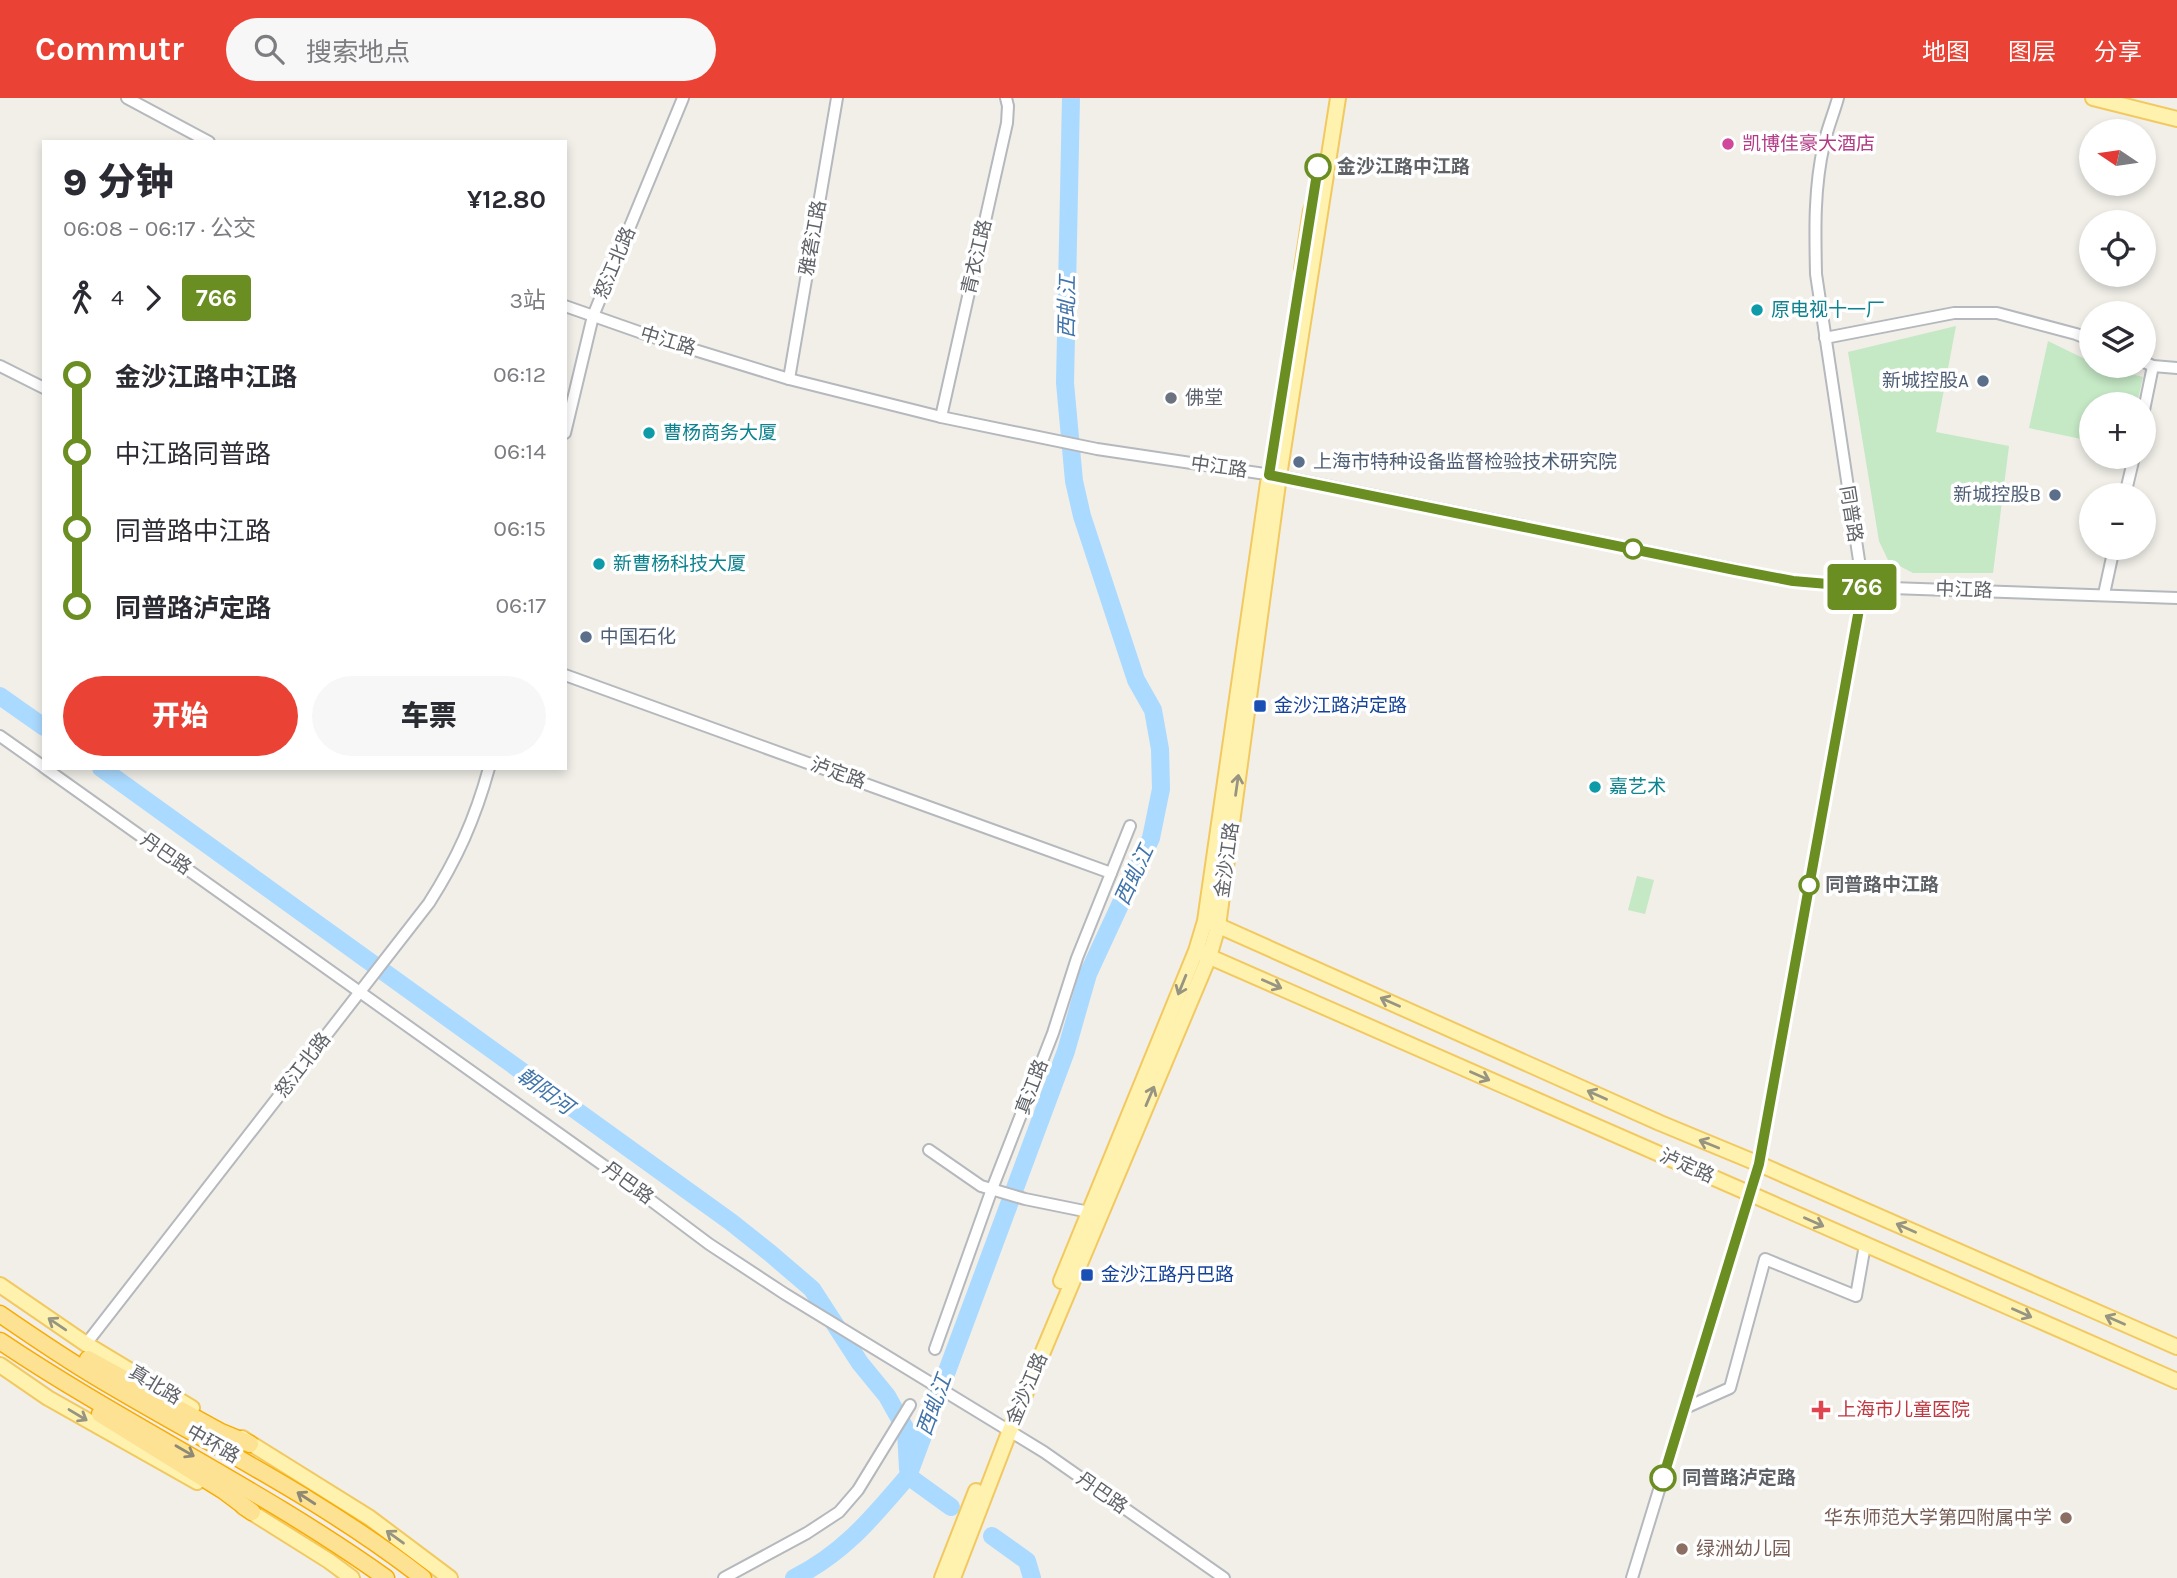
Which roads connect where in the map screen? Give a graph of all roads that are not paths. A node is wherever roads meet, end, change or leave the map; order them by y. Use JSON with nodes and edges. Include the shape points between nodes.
{"nodes":[{"id":1,"x":127,"y":98,"type":"edge"},
{"id":2,"x":683,"y":98,"type":"edge"},
{"id":3,"x":837,"y":98,"type":"edge"},
{"id":4,"x":1006,"y":98,"type":"edge"},
{"id":5,"x":1329,"y":98,"type":"edge"},
{"id":6,"x":1338,"y":98,"type":"edge"},
{"id":7,"x":1838,"y":98,"type":"edge"},
{"id":8,"x":2093,"y":98,"type":"edge"},
{"id":9,"x":2177,"y":119,"type":"edge"},
{"id":10,"x":205,"y":140,"type":"edge"},
{"id":11,"x":567,"y":307,"type":"edge"},
{"id":12,"x":593,"y":316,"type":"junction"},
{"id":13,"x":2079,"y":335,"type":"edge"},
{"id":14,"x":1825,"y":338,"type":"junction"},
{"id":15,"x":2156,"y":365,"type":"edge"},
{"id":16,"x":0,"y":366,"type":"edge"},
{"id":17,"x":2177,"y":368,"type":"edge"},
{"id":18,"x":789,"y":379,"type":"junction"},
{"id":19,"x":42,"y":387,"type":"edge"},
{"id":20,"x":941,"y":416,"type":"junction"},
{"id":21,"x":567,"y":425,"type":"edge"},
{"id":22,"x":1274,"y":476,"type":"junction"},
{"id":23,"x":2111,"y":560,"type":"edge"},
{"id":24,"x":1863,"y":587,"type":"junction"},
{"id":25,"x":2104,"y":594,"type":"junction"},
{"id":26,"x":2177,"y":598,"type":"edge"},
{"id":27,"x":567,"y":676,"type":"edge"},
{"id":28,"x":0,"y":736,"type":"edge"},
{"id":29,"x":42,"y":766,"type":"edge"},
{"id":30,"x":48,"y":770,"type":"edge"},
{"id":31,"x":488,"y":770,"type":"edge"},
{"id":32,"x":1130,"y":826,"type":"dead end"},
{"id":33,"x":1111,"y":873,"type":"junction"},
{"id":34,"x":1212,"y":923,"type":"junction"},
{"id":35,"x":1203,"y":954,"type":"junction"},
{"id":36,"x":359,"y":992,"type":"junction"},
{"id":37,"x":929,"y":1150,"type":"dead end"},
{"id":38,"x":1759,"y":1164,"type":"junction"},
{"id":39,"x":995,"y":1190,"type":"junction"},
{"id":40,"x":1751,"y":1194,"type":"junction"},
{"id":41,"x":1089,"y":1212,"type":"junction"},
{"id":42,"x":1865,"y":1245,"type":"junction"},
{"id":43,"x":0,"y":1285,"type":"edge"},
{"id":44,"x":0,"y":1306,"type":"edge"},
{"id":45,"x":0,"y":1314,"type":"edge"},
{"id":46,"x":0,"y":1341,"type":"edge"},
{"id":47,"x":86,"y":1344,"type":"junction"},
{"id":48,"x":2177,"y":1347,"type":"edge"},
{"id":49,"x":935,"y":1349,"type":"dead end"},
{"id":50,"x":26,"y":1358,"type":"junction"},
{"id":51,"x":0,"y":1365,"type":"edge"},
{"id":52,"x":2177,"y":1381,"type":"edge"},
{"id":53,"x":910,"y":1405,"type":"dead end"},
{"id":54,"x":1685,"y":1408,"type":"junction"},
{"id":55,"x":1006,"y":1428,"type":"junction"},
{"id":56,"x":250,"y":1444,"type":"junction"},
{"id":57,"x":252,"y":1512,"type":"junction"},
{"id":58,"x":352,"y":1578,"type":"edge"},
{"id":59,"x":386,"y":1578,"type":"edge"},
{"id":60,"x":423,"y":1578,"type":"edge"},
{"id":61,"x":450,"y":1578,"type":"edge"},
{"id":62,"x":724,"y":1578,"type":"edge"},
{"id":63,"x":942,"y":1578,"type":"edge"},
{"id":64,"x":953,"y":1578,"type":"edge"},
{"id":65,"x":1224,"y":1578,"type":"edge"},
{"id":66,"x":1632,"y":1578,"type":"edge"}],
"edges":[{"from":1,"to":10,"type":"street"},
{"from":2,"to":12,"type":"street","name":"怒江北路"},
{"from":3,"to":18,"type":"street","name":"雅砻江路"},
{"from":4,"to":20,"type":"street","name":"青衣江路","via":[[1007,123]]},
{"from":5,"to":22,"type":"main road","name":"金沙江路"},
{"from":6,"to":22,"type":"main road","name":"金沙江路"},
{"from":7,"to":14,"type":"street","name":"同普路","via":[[1824,144],[1816,196],[1816,274]]},
{"from":8,"to":9,"type":"main road"},
{"from":11,"to":12,"type":"street","name":"中江路"},
{"from":12,"to":18,"type":"street","name":"中江路"},
{"from":12,"to":21,"type":"street","name":"怒江北路"},
{"from":13,"to":14,"type":"street","via":[[1997,313],[1954,313]]},
{"from":14,"to":24,"type":"street","name":"同普路"},
{"from":15,"to":17,"type":"street"},
{"from":16,"to":19,"type":"street"},
{"from":18,"to":20,"type":"street","name":"中江路"},
{"from":20,"to":22,"type":"street","name":"中江路","via":[[1097,450]]},
{"from":22,"to":24,"type":"street","name":"中江路","via":[[1793,581]]},
{"from":22,"to":34,"type":"main road","name":"金沙江路"},
{"from":23,"to":25,"type":"street"},
{"from":24,"to":25,"type":"street","name":"中江路"},
{"from":24,"to":38,"type":"street","name":"同普路"},
{"from":25,"to":26,"type":"street","name":"中江路"},
{"from":27,"to":33,"type":"street","name":"泸定路"},
{"from":28,"to":29,"type":"street","name":"丹巴路"},
{"from":30,"to":36,"type":"street","name":"丹巴路"},
{"from":31,"to":36,"type":"street","name":"怒江北路","via":[[474,817],[448,874]]},
{"from":32,"to":33,"type":"street","name":"真江路"},
{"from":33,"to":39,"type":"street","name":"真江路"},
{"from":34,"to":35,"type":"main road","name":"金沙江路"},
{"from":38,"to":34,"type":"main road","name":"泸定路","one_way":true},
{"from":35,"to":40,"type":"main road","name":"泸定路","one_way":true},
{"from":35,"to":41,"type":"main road","name":"金沙江路","one_way":true},
{"from":55,"to":35,"type":"main road","name":"金沙江路","one_way":true},
{"from":36,"to":47,"type":"street","name":"怒江北路"},
{"from":36,"to":55,"type":"street","name":"丹巴路","via":[[709,1244]]},
{"from":37,"to":39,"type":"street","via":[[981,1186]]},
{"from":38,"to":40,"type":"street","name":"同普路"},
{"from":48,"to":38,"type":"main road","name":"泸定路","one_way":true},
{"from":39,"to":41,"type":"street"},
{"from":39,"to":49,"type":"street","name":"真江路"},
{"from":40,"to":42,"type":"main road","name":"泸定路","one_way":true},
{"from":40,"to":54,"type":"street","name":"同普路"},
{"from":41,"to":55,"type":"main road","name":"金沙江路"},
{"from":42,"to":52,"type":"main road","name":"泸定路","one_way":true},
{"from":42,"to":54,"type":"street","via":[[1856,1296],[1765,1259],[1730,1388]]},
{"from":47,"to":43,"type":"main road","name":"真北路","one_way":true},
{"from":44,"to":56,"type":"highway","via":[[105,1369]]},
{"from":60,"to":45,"type":"highway","name":"中环路","one_way":true,"via":[[295,1491],[99,1379]]},
{"from":46,"to":50,"type":"highway","name":"中环路"},
{"from":47,"to":56,"type":"main road","name":"真北路"},
{"from":50,"to":57,"type":"highway","via":[[90,1408]]},
{"from":50,"to":59,"type":"highway","name":"中环路","one_way":true,"via":[[284,1510]]},
{"from":51,"to":57,"type":"main road","one_way":true,"via":[[92,1423]]},
{"from":53,"to":62,"type":"street","via":[[858,1490],[839,1512]]},
{"from":54,"to":66,"type":"street","name":"同普路"},
{"from":55,"to":63,"type":"main road","name":"金沙江路"},
{"from":55,"to":64,"type":"main road","name":"金沙江路"},
{"from":55,"to":65,"type":"street","name":"丹巴路"},
{"from":61,"to":56,"type":"main road","name":"真北路","one_way":true,"via":[[370,1518]]},
{"from":57,"to":58,"type":"main road"}]}
